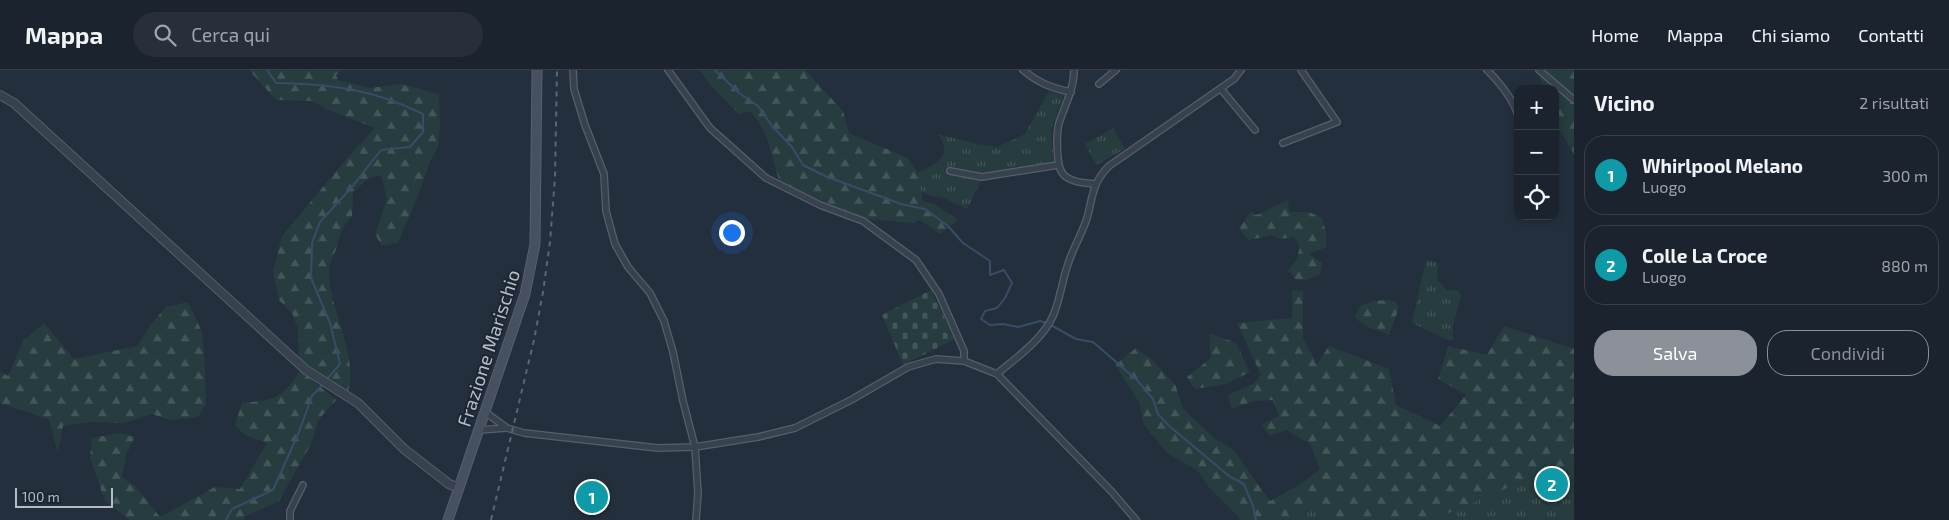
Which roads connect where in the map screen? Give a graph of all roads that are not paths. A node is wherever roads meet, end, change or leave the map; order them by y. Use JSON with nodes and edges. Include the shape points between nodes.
{"nodes":[{"id":1,"x":537,"y":70,"type":"edge"},
{"id":2,"x":573,"y":70,"type":"edge"},
{"id":3,"x":668,"y":70,"type":"edge"},
{"id":4,"x":1023,"y":70,"type":"edge"},
{"id":5,"x":1074,"y":70,"type":"edge"},
{"id":6,"x":1116,"y":70,"type":"edge"},
{"id":7,"x":1242,"y":70,"type":"edge"},
{"id":8,"x":1301,"y":70,"type":"edge"},
{"id":9,"x":1487,"y":70,"type":"edge"},
{"id":10,"x":1539,"y":70,"type":"edge"},
{"id":11,"x":1099,"y":84,"type":"dead end"},
{"id":12,"x":1221,"y":88,"type":"junction"},
{"id":13,"x":1071,"y":92,"type":"junction"},
{"id":14,"x":0,"y":95,"type":"edge"},
{"id":15,"x":1574,"y":100,"type":"edge"},
{"id":16,"x":1514,"y":105,"type":"edge"},
{"id":17,"x":1255,"y":130,"type":"dead end"},
{"id":18,"x":1283,"y":143,"type":"dead end"},
{"id":19,"x":1058,"y":165,"type":"junction"},
{"id":20,"x":950,"y":171,"type":"dead end"},
{"id":21,"x":1095,"y":184,"type":"junction"},
{"id":22,"x":964,"y":361,"type":"junction"},
{"id":23,"x":997,"y":374,"type":"junction"},
{"id":24,"x":485,"y":412,"type":"junction"},
{"id":25,"x":507,"y":428,"type":"junction"},
{"id":26,"x":479,"y":430,"type":"junction"},
{"id":27,"x":695,"y":447,"type":"junction"},
{"id":28,"x":303,"y":485,"type":"dead end"},
{"id":29,"x":459,"y":488,"type":"junction"},
{"id":30,"x":290,"y":520,"type":"edge"},
{"id":31,"x":448,"y":520,"type":"edge"},
{"id":32,"x":696,"y":520,"type":"edge"},
{"id":33,"x":1136,"y":520,"type":"edge"}],
"edges":[{"from":1,"to":24,"type":"main road","name":"Frazione Marischio","via":[[532,268]]},
{"from":2,"to":27,"type":"street","via":[[574,89],[604,174],[606,211],[615,244],[628,267],[650,293],[664,321]]},
{"from":3,"to":22,"type":"street","via":[[710,128],[766,178],[820,205],[863,221],[916,260],[940,294],[964,351]]},
{"from":4,"to":13,"type":"street","via":[[1050,88]]},
{"from":5,"to":13,"type":"street"},
{"from":6,"to":11,"type":"street"},
{"from":7,"to":12,"type":"street"},
{"from":8,"to":18,"type":"street","via":[[1337,122]]},
{"from":9,"to":16,"type":"street"},
{"from":10,"to":15,"type":"street"},
{"from":12,"to":17,"type":"street"},
{"from":12,"to":21,"type":"street","via":[[1109,166]]},
{"from":13,"to":19,"type":"street","via":[[1059,124]]},
{"from":14,"to":29,"type":"street","via":[[14,103],[313,375],[358,403],[404,449],[449,484]]},
{"from":19,"to":20,"type":"street","via":[[982,177]]},
{"from":19,"to":21,"type":"street","via":[[1066,178]]},
{"from":21,"to":23,"type":"street","via":[[1087,218],[1070,258],[1052,317],[1045,329]]},
{"from":22,"to":23,"type":"street"},
{"from":22,"to":27,"type":"street","via":[[936,359],[908,367],[795,428]]},
{"from":23,"to":33,"type":"street"},
{"from":24,"to":25,"type":"street"},
{"from":24,"to":26,"type":"main road","name":"Frazione Marischio"},
{"from":25,"to":26,"type":"street"},
{"from":25,"to":27,"type":"street","via":[[524,433],[658,448]]},
{"from":26,"to":29,"type":"main road","name":"Frazione Marischio"},
{"from":27,"to":32,"type":"street"},
{"from":28,"to":30,"type":"street","via":[[290,511]]},
{"from":29,"to":31,"type":"main road","name":"Frazione Marischio"}]}
